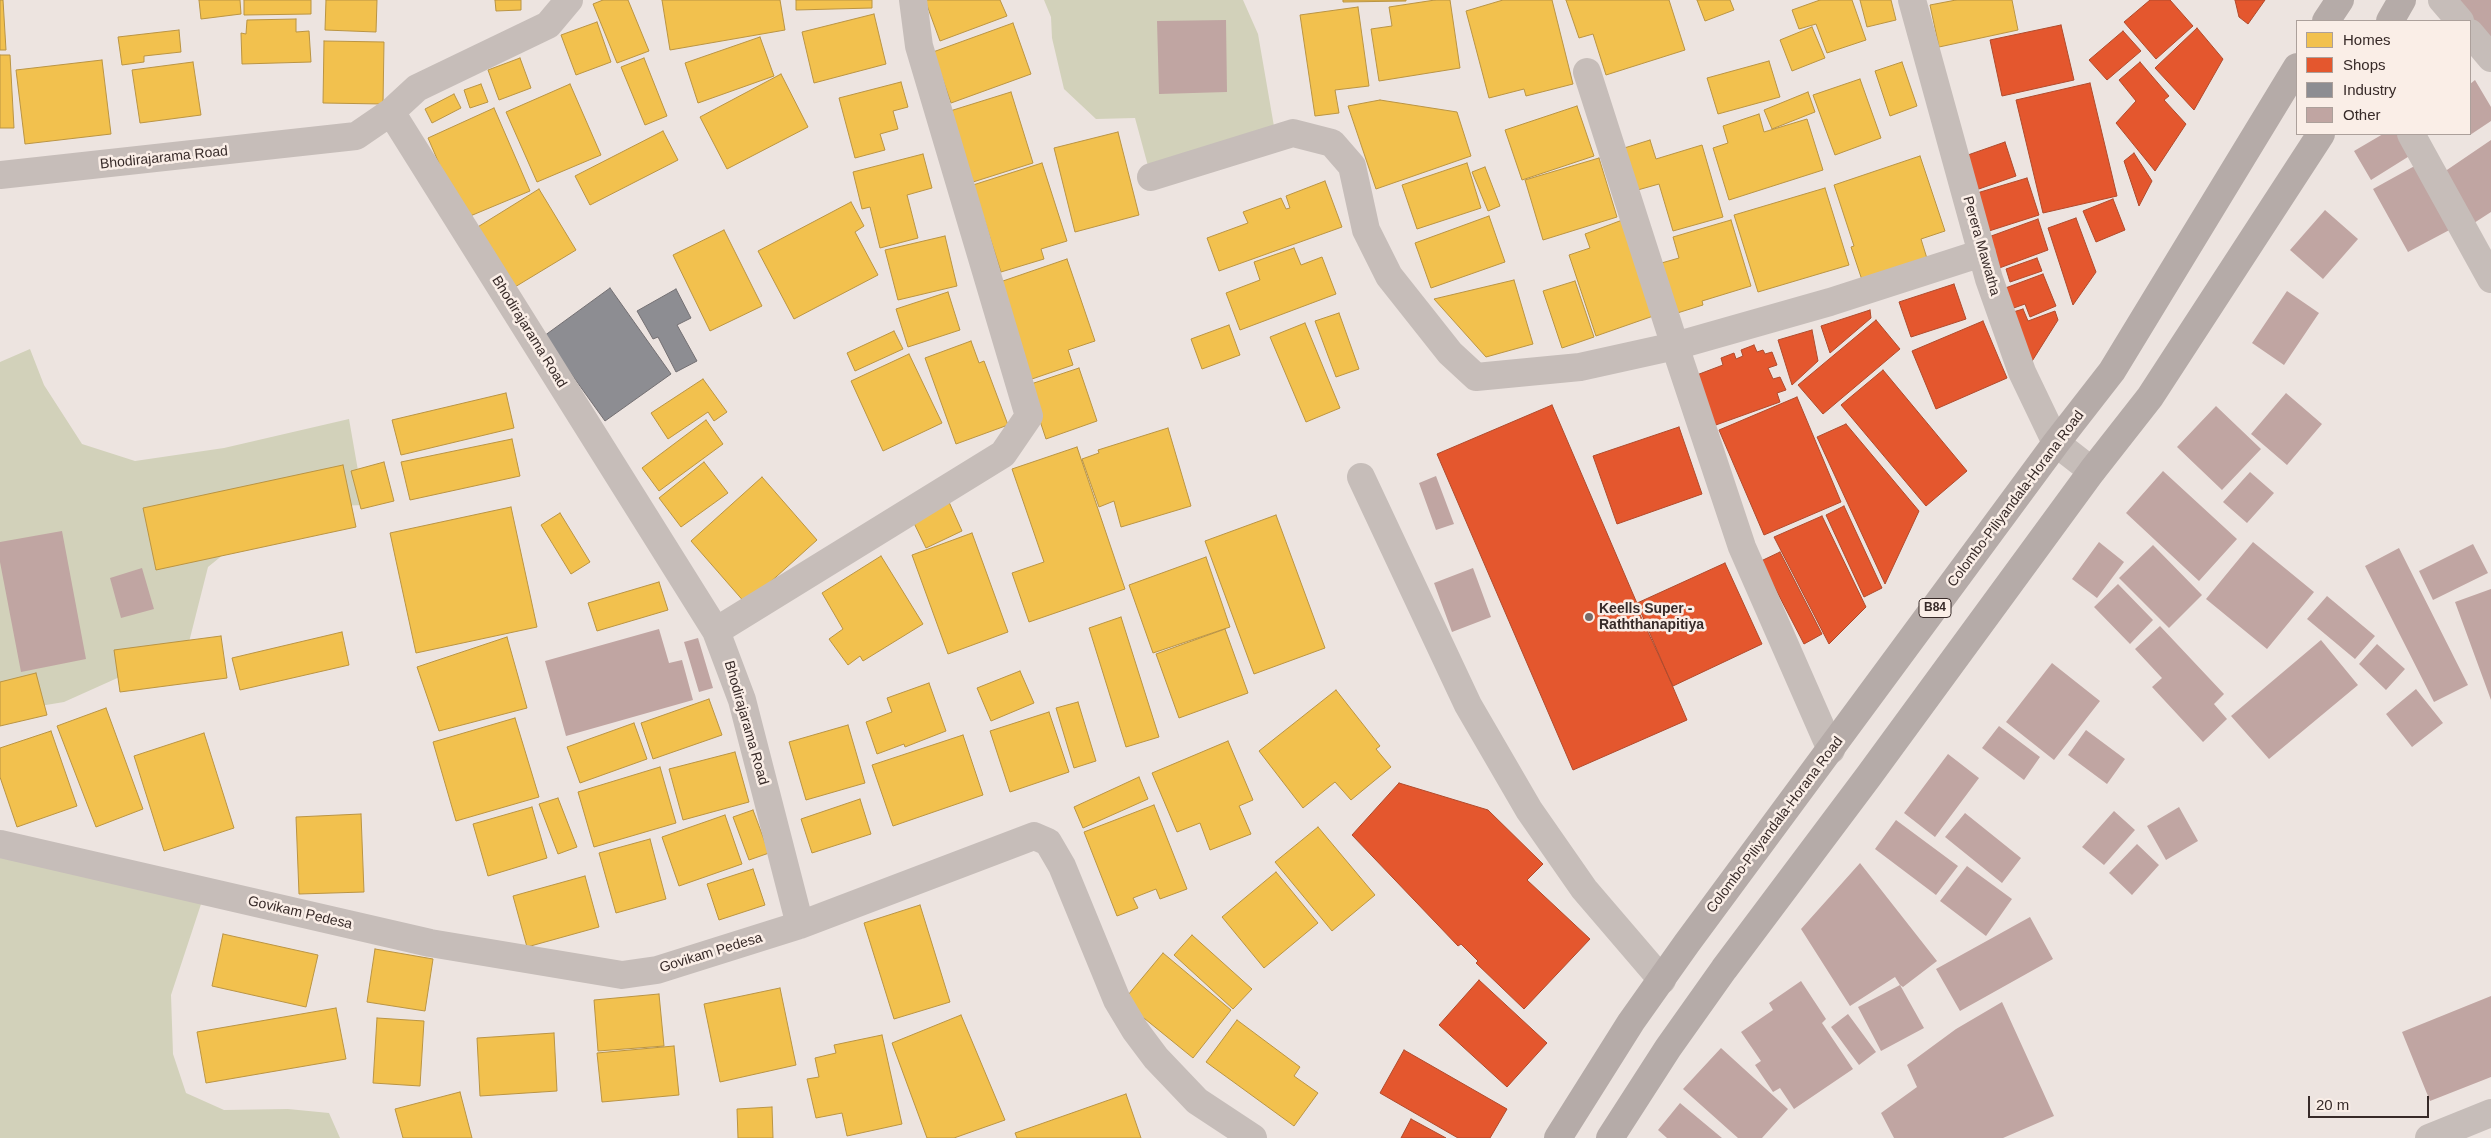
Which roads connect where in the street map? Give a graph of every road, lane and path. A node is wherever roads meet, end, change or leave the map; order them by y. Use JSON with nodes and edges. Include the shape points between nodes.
{"nodes":[{"id":1,"x":569,"y":0,"type":"edge"},
{"id":2,"x":913,"y":0,"type":"edge"},
{"id":3,"x":1912,"y":0,"type":"edge"},
{"id":4,"x":2340,"y":0,"type":"edge"},
{"id":5,"x":2402,"y":0,"type":"edge"},
{"id":6,"x":2442,"y":0,"type":"edge"},
{"id":7,"x":2327,"y":20,"type":"edge"},
{"id":8,"x":2391,"y":20,"type":"edge"},
{"id":9,"x":2459,"y":20,"type":"edge"},
{"id":10,"x":2471,"y":34,"type":"edge"},
{"id":11,"x":2491,"y":58,"type":"edge"},
{"id":12,"x":2296,"y":69,"type":"edge"},
{"id":13,"x":1588,"y":72,"type":"dead end"},
{"id":14,"x":391,"y":112,"type":"junction"},
{"id":15,"x":2320,"y":135,"type":"edge"},
{"id":16,"x":2412,"y":135,"type":"edge"},
{"id":17,"x":0,"y":175,"type":"edge"},
{"id":18,"x":1151,"y":177,"type":"dead end"},
{"id":19,"x":1982,"y":253,"type":"junction"},
{"id":20,"x":2491,"y":279,"type":"edge"},
{"id":21,"x":1675,"y":346,"type":"junction"},
{"id":22,"x":2056,"y":443,"type":"junction"},
{"id":23,"x":2092,"y":471,"type":"junction"},
{"id":24,"x":1362,"y":477,"type":"dead end"},
{"id":25,"x":716,"y":631,"type":"junction"},
{"id":26,"x":1831,"y":750,"type":"junction"},
{"id":27,"x":0,"y":844,"type":"edge"},
{"id":28,"x":800,"y":925,"type":"junction"},
{"id":29,"x":1662,"y":980,"type":"junction"},
{"id":30,"x":2491,"y":1113,"type":"edge"},
{"id":31,"x":1253,"y":1138,"type":"edge"},
{"id":32,"x":1558,"y":1138,"type":"edge"},
{"id":33,"x":1610,"y":1138,"type":"edge"},
{"id":34,"x":2429,"y":1138,"type":"edge"}],
"edges":[{"from":1,"to":14,"type":"street","via":[[548,25],[417,88]]},
{"from":2,"to":25,"type":"street","via":[[919,46],[1030,416],[1003,454]]},
{"from":3,"to":19,"type":"street","name":"Perera Mawatha"},
{"from":4,"to":7,"type":"main road"},
{"from":5,"to":8,"type":"main road"},
{"from":6,"to":9,"type":"street"},
{"from":10,"to":11,"type":"street"},
{"from":12,"to":22,"type":"main road","name":"Colombo-Piliyandala-Horana Road","number":"B84","via":[[2112,371]]},
{"from":13,"to":21,"type":"street"},
{"from":14,"to":17,"type":"street","name":"Bhodirajarama Road","via":[[356,136]]},
{"from":14,"to":25,"type":"street","name":"Bhodirajarama Road"},
{"from":15,"to":23,"type":"main road","via":[[2150,397]]},
{"from":16,"to":20,"type":"street"},
{"from":18,"to":21,"type":"street","via":[[1294,133],[1332,143],[1352,166],[1366,230],[1389,276],[1450,353],[1476,377],[1580,368]]},
{"from":19,"to":21,"type":"street","via":[[1830,302]]},
{"from":19,"to":22,"type":"street","name":"Perera Mawatha","via":[[2022,372]]},
{"from":21,"to":26,"type":"street","via":[[1742,547]]},
{"from":22,"to":23,"type":"street","name":"Perera Mawatha"},
{"from":22,"to":26,"type":"main road","name":"Colombo-Piliyandala-Horana Road","number":"B84"},
{"from":23,"to":33,"type":"main road","via":[[1724,969]]},
{"from":24,"to":29,"type":"street","via":[[1468,705],[1529,810],[1584,889]]},
{"from":25,"to":28,"type":"street","name":"Bhodirajarama Road","via":[[742,700]]},
{"from":26,"to":29,"type":"main road","name":"Colombo-Piliyandala-Horana Road","number":"B84","via":[[1686,943]]},
{"from":27,"to":28,"type":"street","name":"Govikam Pedesa","via":[[430,943],[622,975],[658,970]]},
{"from":28,"to":31,"type":"street","name":"Govikam Pedesa","via":[[1034,836],[1048,842],[1062,866],[1117,1000],[1135,1030],[1156,1058],[1197,1101]]},
{"from":29,"to":32,"type":"main road","name":"Colombo-Piliyandala-Horana Road","number":"B84","via":[[1631,1022]]},
{"from":30,"to":34,"type":"street"}]}
